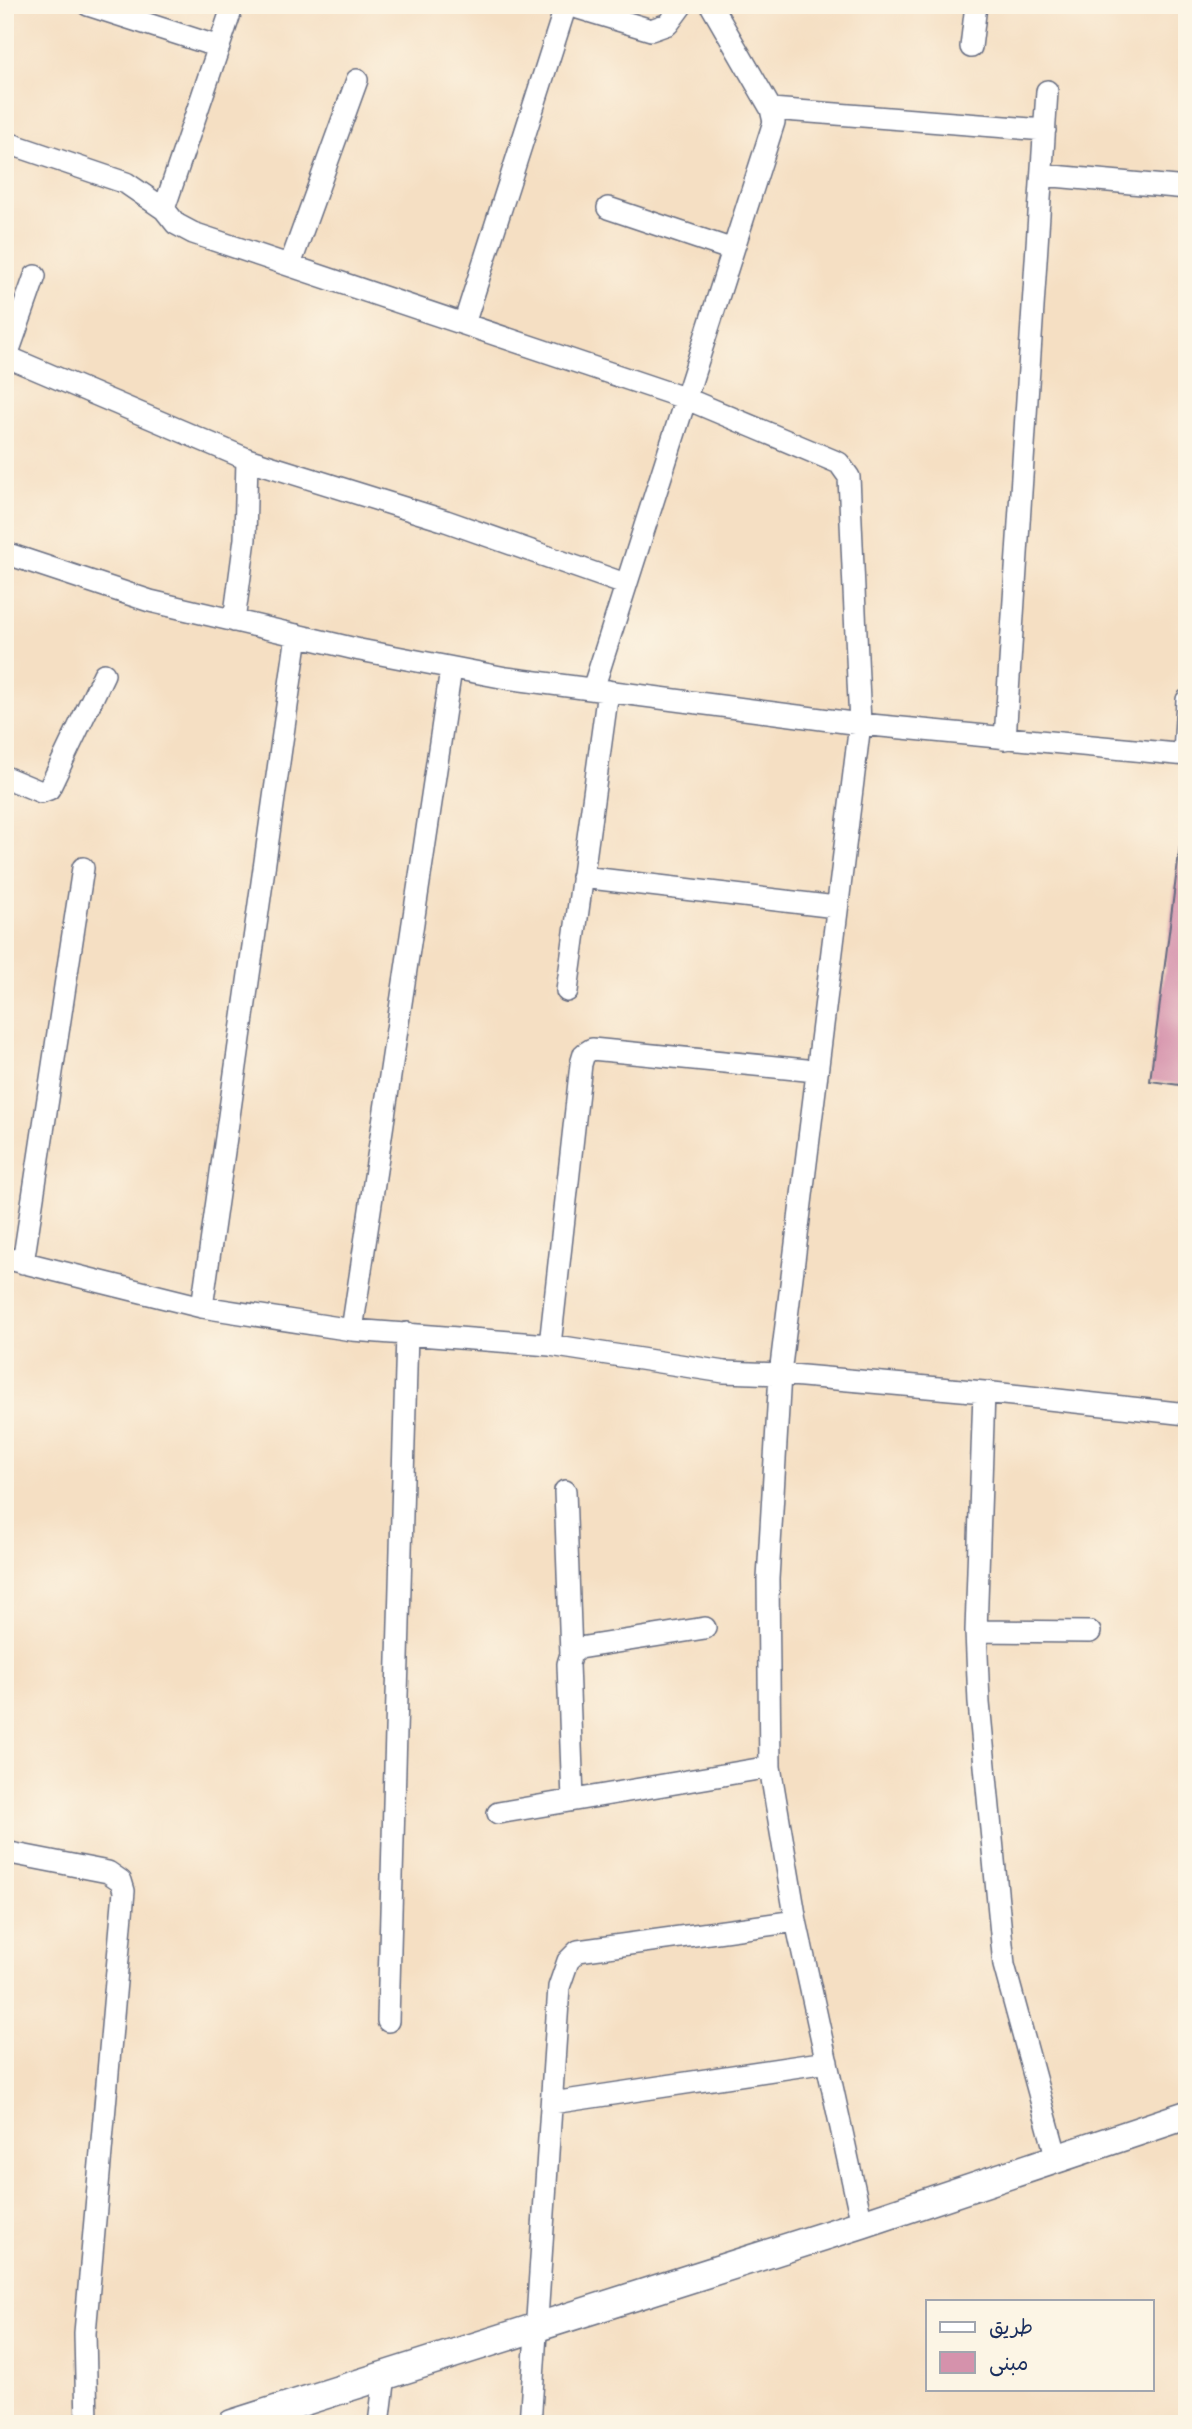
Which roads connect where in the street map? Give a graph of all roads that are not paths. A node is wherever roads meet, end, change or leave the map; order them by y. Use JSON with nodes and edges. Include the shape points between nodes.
{"nodes":[{"id":1,"x":88,"y":5,"type":"edge"},
{"id":2,"x":233,"y":5,"type":"edge"},
{"id":3,"x":567,"y":5,"type":"edge"},
{"id":4,"x":682,"y":5,"type":"edge"},
{"id":5,"x":711,"y":5,"type":"edge"},
{"id":6,"x":976,"y":5,"type":"edge"},
{"id":7,"x":219,"y":47,"type":"junction"},
{"id":8,"x":971,"y":47,"type":"dead end"},
{"id":9,"x":357,"y":80,"type":"dead end"},
{"id":10,"x":1047,"y":91,"type":"dead end"},
{"id":11,"x":771,"y":109,"type":"junction"},
{"id":12,"x":1045,"y":130,"type":"junction"},
{"id":13,"x":5,"y":142,"type":"edge"},
{"id":14,"x":1042,"y":175,"type":"junction"},
{"id":15,"x":1187,"y":188,"type":"edge"},
{"id":16,"x":608,"y":208,"type":"dead end"},
{"id":17,"x":164,"y":209,"type":"junction"},
{"id":18,"x":733,"y":250,"type":"junction"},
{"id":19,"x":290,"y":265,"type":"junction"},
{"id":20,"x":35,"y":276,"type":"dead end"},
{"id":21,"x":464,"y":324,"type":"junction"},
{"id":22,"x":687,"y":399,"type":"junction"},
{"id":23,"x":247,"y":459,"type":"junction"},
{"id":24,"x":5,"y":553,"type":"edge"},
{"id":25,"x":625,"y":584,"type":"junction"},
{"id":26,"x":234,"y":621,"type":"junction"},
{"id":27,"x":297,"y":635,"type":"junction"},
{"id":28,"x":451,"y":669,"type":"junction"},
{"id":29,"x":104,"y":674,"type":"dead end"},
{"id":30,"x":601,"y":690,"type":"junction"},
{"id":31,"x":1187,"y":700,"type":"edge"},
{"id":32,"x":860,"y":724,"type":"junction"},
{"id":33,"x":1005,"y":739,"type":"junction"},
{"id":34,"x":1185,"y":755,"type":"edge"},
{"id":35,"x":5,"y":778,"type":"edge"},
{"id":36,"x":83,"y":868,"type":"dead end"},
{"id":37,"x":582,"y":877,"type":"junction"},
{"id":38,"x":836,"y":907,"type":"junction"},
{"id":39,"x":567,"y":991,"type":"dead end"},
{"id":40,"x":816,"y":1071,"type":"junction"},
{"id":41,"x":14,"y":1261,"type":"edge"},
{"id":42,"x":202,"y":1307,"type":"junction"},
{"id":43,"x":352,"y":1330,"type":"junction"},
{"id":44,"x":407,"y":1333,"type":"junction"},
{"id":45,"x":550,"y":1345,"type":"junction"},
{"id":46,"x":780,"y":1374,"type":"junction"},
{"id":47,"x":984,"y":1392,"type":"junction"},
{"id":48,"x":1187,"y":1413,"type":"edge"},
{"id":49,"x":565,"y":1491,"type":"dead end"},
{"id":50,"x":705,"y":1628,"type":"dead end"},
{"id":51,"x":976,"y":1631,"type":"junction"},
{"id":52,"x":1090,"y":1632,"type":"dead end"},
{"id":53,"x":571,"y":1654,"type":"junction"},
{"id":54,"x":770,"y":1767,"type":"junction"},
{"id":55,"x":573,"y":1800,"type":"junction"},
{"id":56,"x":498,"y":1813,"type":"dead end"},
{"id":57,"x":5,"y":1852,"type":"edge"},
{"id":58,"x":796,"y":1921,"type":"junction"},
{"id":59,"x":388,"y":2021,"type":"dead end"},
{"id":60,"x":827,"y":2062,"type":"junction"},
{"id":61,"x":552,"y":2104,"type":"junction"},
{"id":62,"x":1187,"y":2115,"type":"edge"},
{"id":63,"x":1057,"y":2159,"type":"junction"},
{"id":64,"x":862,"y":2224,"type":"junction"},
{"id":65,"x":538,"y":2326,"type":"junction"},
{"id":66,"x":385,"y":2375,"type":"junction"},
{"id":67,"x":87,"y":2424,"type":"edge"},
{"id":68,"x":232,"y":2424,"type":"edge"},
{"id":69,"x":379,"y":2424,"type":"edge"},
{"id":70,"x":530,"y":2424,"type":"edge"}],
"edges":[{"from":1,"to":7,"type":"street"},
{"from":2,"to":7,"type":"street"},
{"from":3,"to":4,"type":"street","via":[[651,30],[668,24]]},
{"from":3,"to":21,"type":"street"},
{"from":5,"to":11,"type":"street"},
{"from":6,"to":8,"type":"street"},
{"from":7,"to":17,"type":"street"},
{"from":9,"to":19,"type":"street"},
{"from":10,"to":12,"type":"street"},
{"from":11,"to":12,"type":"street"},
{"from":11,"to":18,"type":"street","via":[[774,122]]},
{"from":12,"to":14,"type":"street"},
{"from":13,"to":17,"type":"street","via":[[127,183]]},
{"from":14,"to":15,"type":"street"},
{"from":14,"to":33,"type":"street"},
{"from":16,"to":18,"type":"street"},
{"from":17,"to":19,"type":"street","via":[[192,233]]},
{"from":18,"to":22,"type":"street"},
{"from":19,"to":21,"type":"street"},
{"from":20,"to":23,"type":"street","via":[[10,358]]},
{"from":21,"to":22,"type":"street"},
{"from":22,"to":25,"type":"street"},
{"from":22,"to":32,"type":"street","via":[[839,463],[849,477]]},
{"from":23,"to":25,"type":"street","via":[[446,521]]},
{"from":23,"to":26,"type":"street","via":[[245,539]]},
{"from":24,"to":26,"type":"street","via":[[150,601]]},
{"from":25,"to":30,"type":"street"},
{"from":26,"to":27,"type":"street"},
{"from":27,"to":28,"type":"street"},
{"from":27,"to":42,"type":"street"},
{"from":28,"to":30,"type":"street"},
{"from":28,"to":43,"type":"street"},
{"from":29,"to":35,"type":"street","via":[[49,789],[41,792]]},
{"from":30,"to":32,"type":"street"},
{"from":30,"to":37,"type":"street"},
{"from":31,"to":34,"type":"street"},
{"from":32,"to":33,"type":"street"},
{"from":32,"to":38,"type":"street"},
{"from":33,"to":34,"type":"street"},
{"from":36,"to":41,"type":"street"},
{"from":37,"to":38,"type":"street"},
{"from":37,"to":39,"type":"street"},
{"from":38,"to":40,"type":"street"},
{"from":40,"to":45,"type":"street","via":[[592,1049],[584,1054]]},
{"from":40,"to":46,"type":"street"},
{"from":41,"to":42,"type":"street"},
{"from":42,"to":43,"type":"street"},
{"from":43,"to":44,"type":"street"},
{"from":44,"to":45,"type":"street"},
{"from":44,"to":59,"type":"street"},
{"from":45,"to":46,"type":"street","via":[[724,1372]]},
{"from":46,"to":47,"type":"street"},
{"from":46,"to":54,"type":"street","via":[[768,1579]]},
{"from":47,"to":48,"type":"street"},
{"from":47,"to":51,"type":"street"},
{"from":49,"to":53,"type":"street"},
{"from":50,"to":53,"type":"street","via":[[579,1648]]},
{"from":51,"to":52,"type":"street"},
{"from":51,"to":63,"type":"street","via":[[1004,1965]]},
{"from":53,"to":55,"type":"street"},
{"from":54,"to":55,"type":"street"},
{"from":54,"to":58,"type":"street"},
{"from":55,"to":56,"type":"street"},
{"from":57,"to":67,"type":"street","via":[[108,1872],[121,1881],[124,1891],[85,2333]]},
{"from":58,"to":60,"type":"street"},
{"from":58,"to":61,"type":"street","via":[[578,1951],[568,1961],[559,1987]]},
{"from":60,"to":61,"type":"street"},
{"from":60,"to":64,"type":"street"},
{"from":61,"to":65,"type":"street"},
{"from":62,"to":63,"type":"street"},
{"from":63,"to":64,"type":"street"},
{"from":64,"to":65,"type":"street"},
{"from":65,"to":66,"type":"street"},
{"from":65,"to":70,"type":"street"},
{"from":66,"to":68,"type":"street"},
{"from":66,"to":69,"type":"street"}]}
